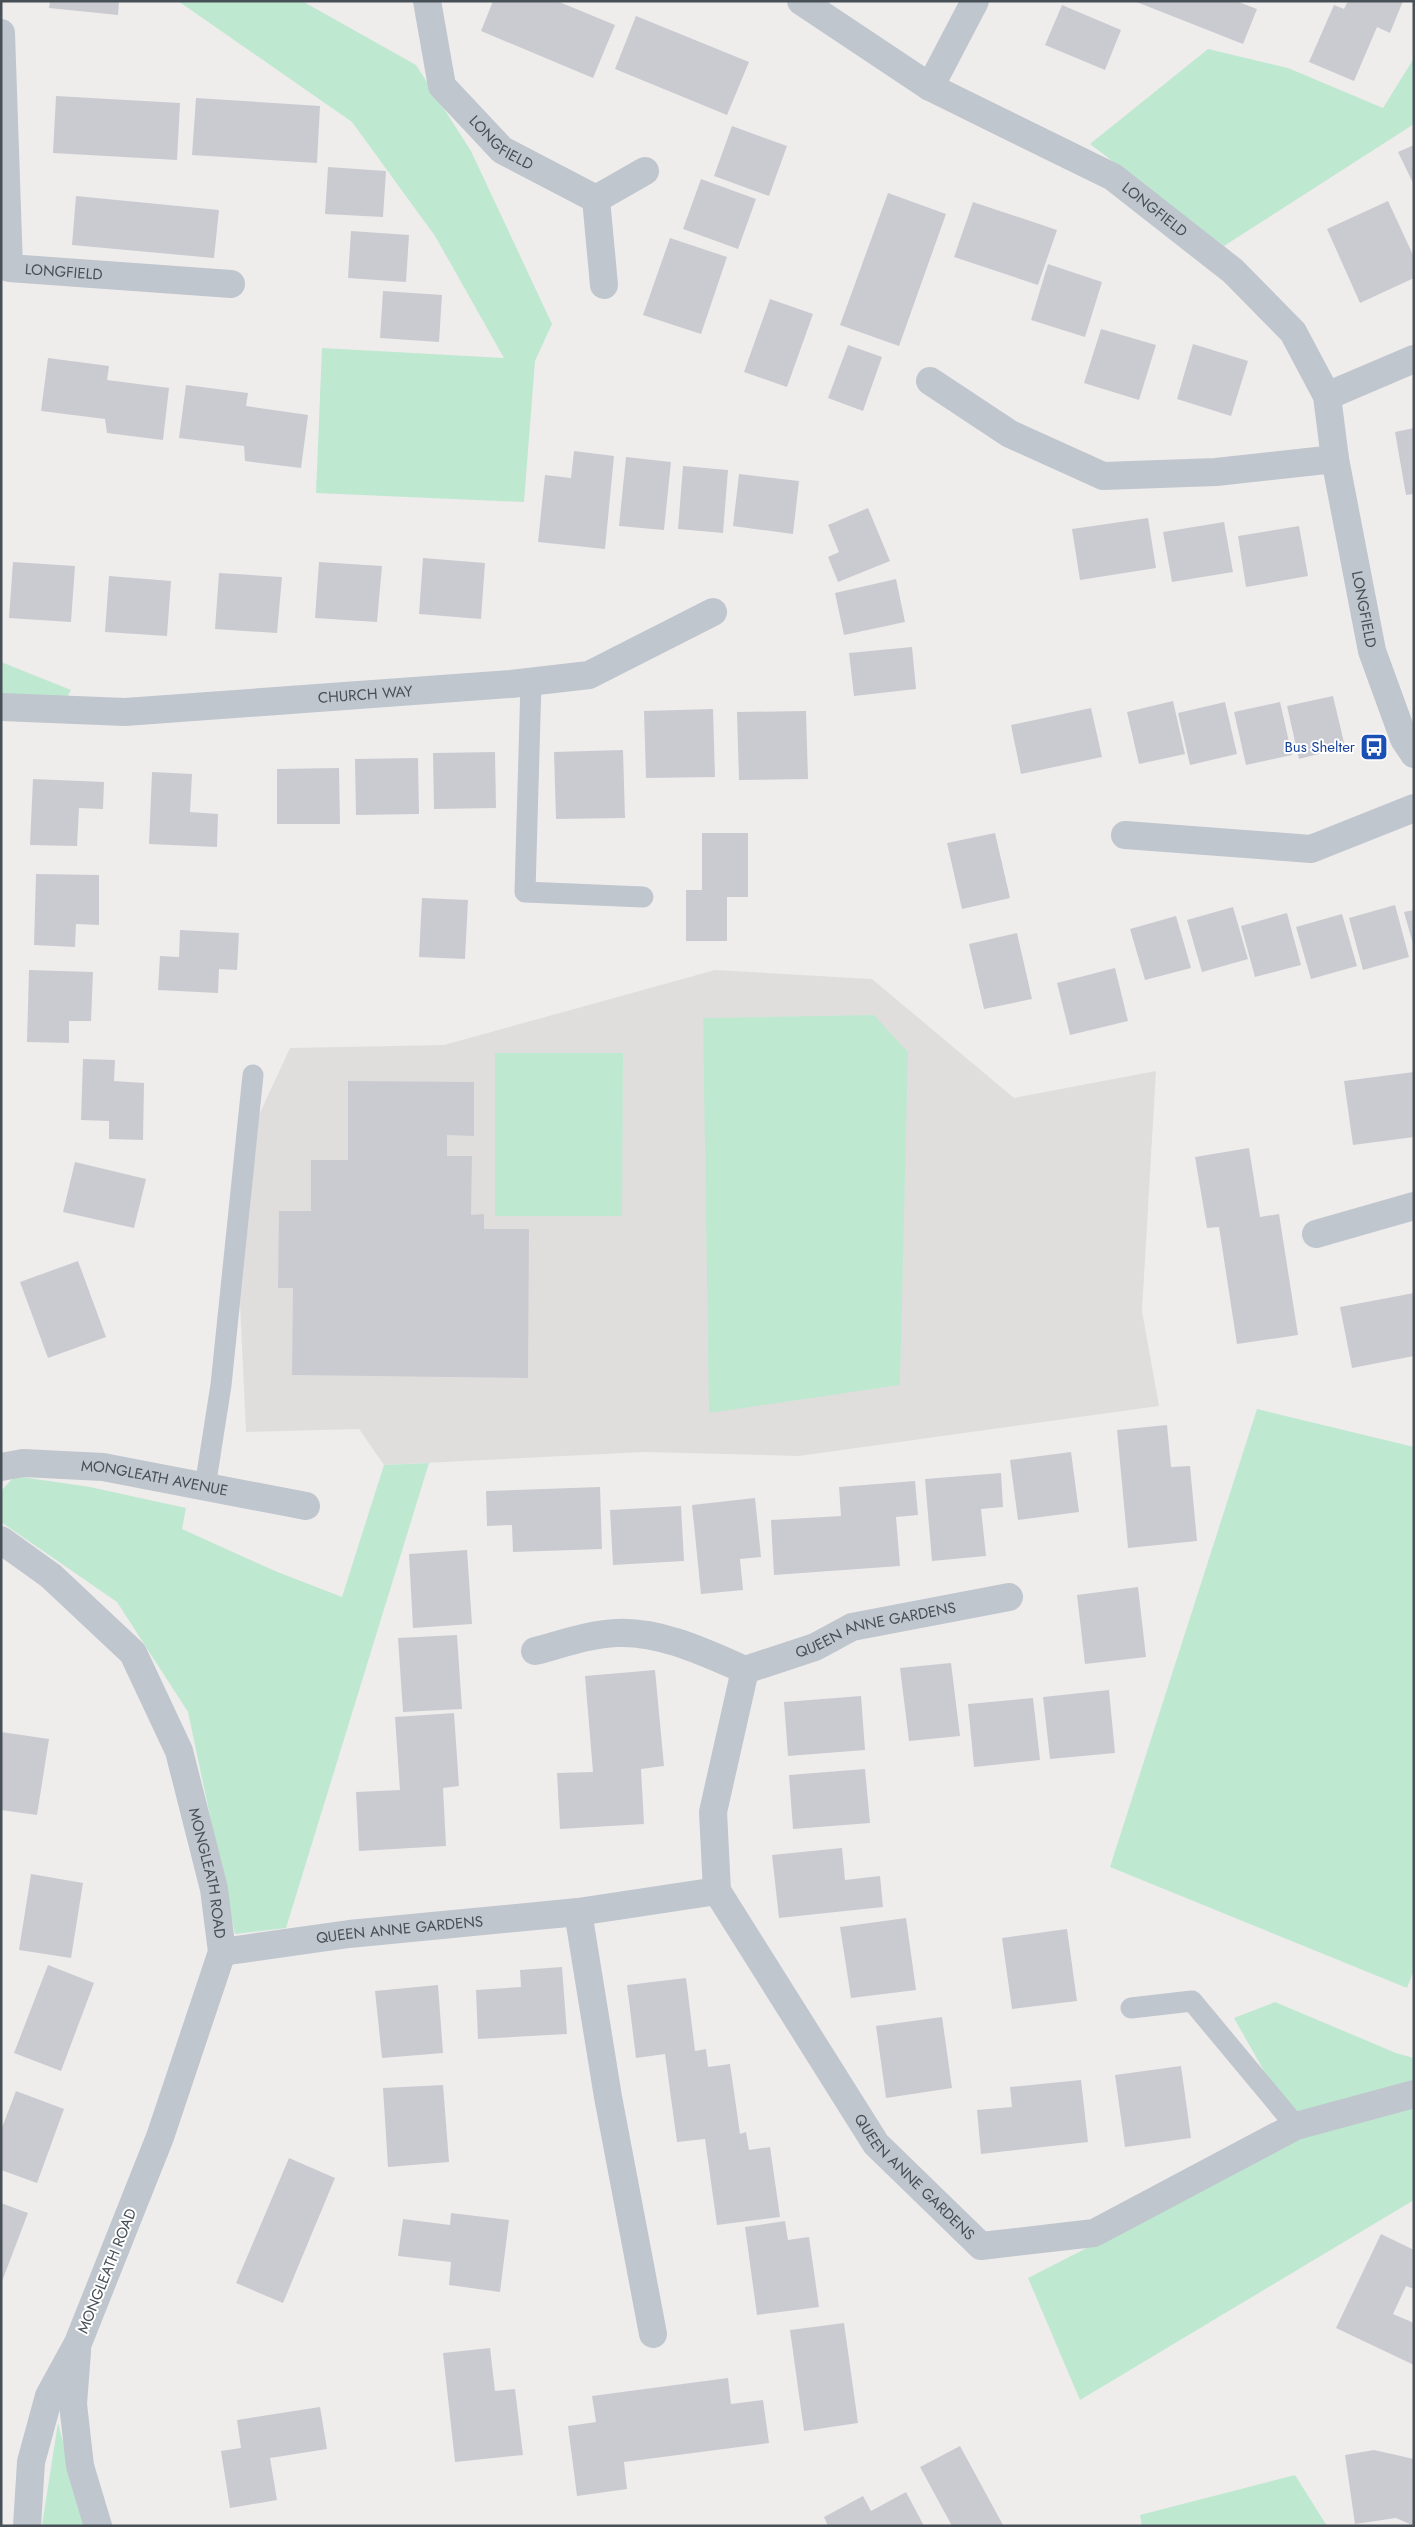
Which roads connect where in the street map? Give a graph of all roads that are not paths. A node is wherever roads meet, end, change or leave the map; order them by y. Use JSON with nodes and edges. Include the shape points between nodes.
{"nodes":[{"id":1,"x":427,"y":1,"type":"edge"},
{"id":2,"x":801,"y":1,"type":"edge"},
{"id":3,"x":975,"y":1,"type":"edge"},
{"id":4,"x":1,"y":34,"type":"edge"},
{"id":5,"x":930,"y":87,"type":"junction"},
{"id":6,"x":645,"y":172,"type":"dead end"},
{"id":7,"x":596,"y":199,"type":"junction"},
{"id":8,"x":5,"y":274,"type":"edge"},
{"id":9,"x":231,"y":284,"type":"dead end"},
{"id":10,"x":604,"y":286,"type":"dead end"},
{"id":11,"x":1414,"y":359,"type":"edge"},
{"id":12,"x":930,"y":382,"type":"dead end"},
{"id":13,"x":1327,"y":396,"type":"junction"},
{"id":14,"x":1336,"y":459,"type":"junction"},
{"id":15,"x":713,"y":612,"type":"dead end"},
{"id":16,"x":531,"y":682,"type":"junction"},
{"id":17,"x":1,"y":707,"type":"edge"},
{"id":18,"x":1410,"y":744,"type":"edge"},
{"id":19,"x":1414,"y":808,"type":"edge"},
{"id":20,"x":1125,"y":835,"type":"dead end"},
{"id":21,"x":642,"y":896,"type":"dead end"},
{"id":22,"x":253,"y":1076,"type":"dead end"},
{"id":23,"x":1414,"y":1206,"type":"edge"},
{"id":24,"x":1316,"y":1234,"type":"dead end"},
{"id":25,"x":1,"y":1467,"type":"edge"},
{"id":26,"x":206,"y":1487,"type":"junction"},
{"id":27,"x":306,"y":1506,"type":"dead end"},
{"id":28,"x":1,"y":1540,"type":"edge"},
{"id":29,"x":1009,"y":1597,"type":"dead end"},
{"id":30,"x":535,"y":1651,"type":"dead end"},
{"id":31,"x":745,"y":1670,"type":"junction"},
{"id":32,"x":717,"y":1890,"type":"junction"},
{"id":33,"x":578,"y":1912,"type":"junction"},
{"id":34,"x":222,"y":1952,"type":"junction"},
{"id":35,"x":1131,"y":2008,"type":"dead end"},
{"id":36,"x":1414,"y":2094,"type":"edge"},
{"id":37,"x":1296,"y":2126,"type":"junction"},
{"id":38,"x":652,"y":2334,"type":"dead end"},
{"id":39,"x":78,"y":2343,"type":"junction"},
{"id":40,"x":27,"y":2526,"type":"edge"},
{"id":41,"x":98,"y":2526,"type":"edge"}],
"edges":[{"from":1,"to":7,"type":"street","name":"LONGFIELD","via":[[442,86],[502,150]]},
{"from":2,"to":5,"type":"street","name":"LONGFIELD"},
{"from":3,"to":5,"type":"street"},
{"from":4,"to":8,"type":"street","name":"LONGFIELD"},
{"from":5,"to":13,"type":"street","name":"LONGFIELD","via":[[1113,177],[1233,271],[1293,332]]},
{"from":6,"to":7,"type":"street"},
{"from":7,"to":10,"type":"street"},
{"from":8,"to":9,"type":"street","name":"LONGFIELD"},
{"from":11,"to":13,"type":"street"},
{"from":12,"to":14,"type":"street","via":[[1010,434],[1103,476],[1216,472]]},
{"from":13,"to":14,"type":"street","name":"LONGFIELD"},
{"from":14,"to":18,"type":"street","name":"LONGFIELD","via":[[1372,651]]},
{"from":15,"to":16,"type":"street","name":"CHURCH WAY","via":[[589,675]]},
{"from":16,"to":17,"type":"street","name":"CHURCH WAY","via":[[125,712]]},
{"from":16,"to":21,"type":"lane","via":[[524,892]]},
{"from":19,"to":20,"type":"street","via":[[1311,849]]},
{"from":22,"to":26,"type":"lane","via":[[221,1385]]},
{"from":23,"to":24,"type":"street"},
{"from":25,"to":26,"type":"street","name":"MONGLEATH AVENUE","via":[[23,1463],[103,1467]]},
{"from":26,"to":27,"type":"street","name":"MONGLEATH AVENUE"},
{"from":28,"to":34,"type":"street","name":"MONGLEATH ROAD","via":[[51,1576],[133,1653],[179,1751],[214,1888]]},
{"from":29,"to":31,"type":"street","name":"QUEEN ANNE GARDENS","via":[[852,1627],[815,1647]]},
{"from":30,"to":31,"type":"street","via":[[618,1633],[648,1636],[691,1647]]},
{"from":31,"to":32,"type":"street","name":"QUEEN ANNE GARDENS","via":[[713,1812]]},
{"from":32,"to":33,"type":"street","name":"QUEEN ANNE GARDENS"},
{"from":32,"to":37,"type":"street","name":"QUEEN ANNE GARDENS","via":[[876,2144],[982,2246],[1094,2233]]},
{"from":33,"to":34,"type":"street","name":"QUEEN ANNE GARDENS","via":[[349,1934]]},
{"from":33,"to":38,"type":"street"},
{"from":34,"to":39,"type":"street","name":"MONGLEATH ROAD","via":[[160,2137]]},
{"from":35,"to":37,"type":"lane","via":[[1192,2001]]},
{"from":36,"to":37,"type":"street","name":"QUEEN ANNE GARDENS"},
{"from":39,"to":40,"type":"street","name":"MONGLEATH ROAD","via":[[49,2396],[31,2462]]},
{"from":39,"to":41,"type":"street","name":"MONGLEATH ROAD","via":[[73,2404],[80,2466]]}]}
